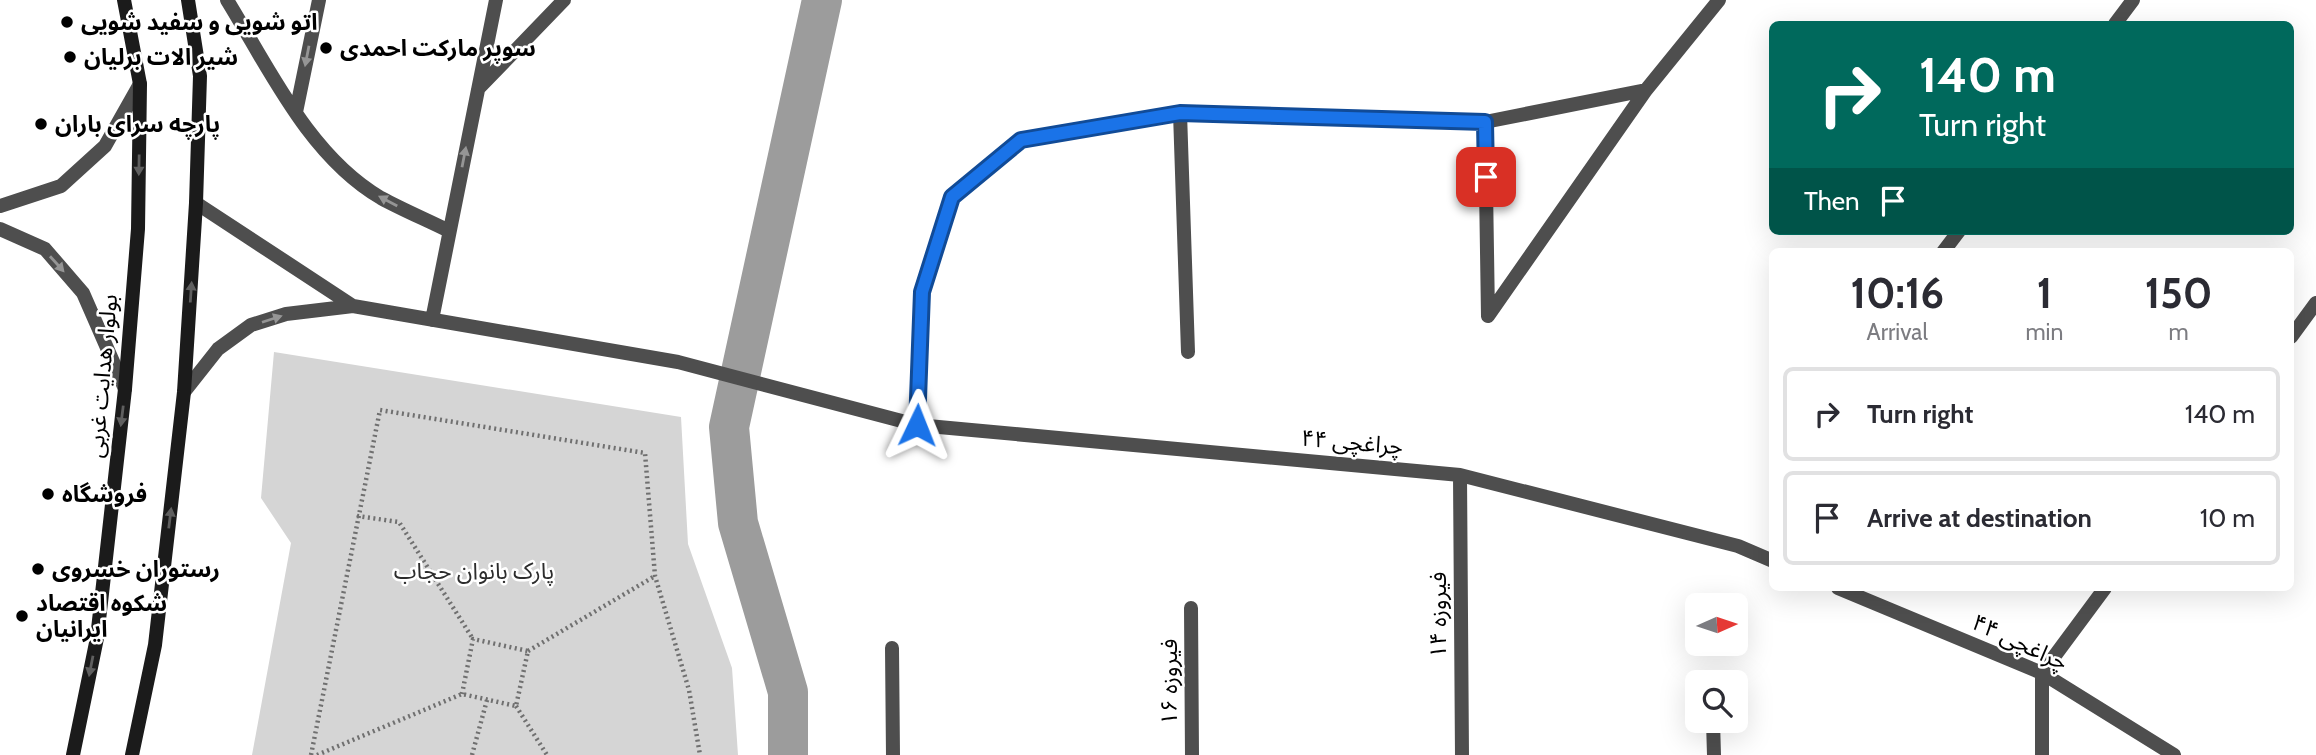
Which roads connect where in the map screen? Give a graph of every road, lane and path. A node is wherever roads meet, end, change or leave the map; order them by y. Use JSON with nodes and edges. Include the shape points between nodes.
{"nodes":[{"id":1,"x":124,"y":0,"type":"edge"},
{"id":2,"x":188,"y":0,"type":"edge"},
{"id":3,"x":227,"y":0,"type":"edge"},
{"id":4,"x":319,"y":0,"type":"edge"},
{"id":5,"x":496,"y":0,"type":"edge"},
{"id":6,"x":564,"y":0,"type":"edge"},
{"id":7,"x":1719,"y":0,"type":"edge"},
{"id":8,"x":2133,"y":0,"type":"edge"},
{"id":9,"x":2117,"y":21,"type":"edge"},
{"id":10,"x":140,"y":84,"type":"junction"},
{"id":11,"x":477,"y":90,"type":"junction"},
{"id":12,"x":1646,"y":90,"type":"junction"},
{"id":13,"x":296,"y":112,"type":"junction"},
{"id":14,"x":1180,"y":113,"type":"junction"},
{"id":15,"x":1485,"y":122,"type":"junction"},
{"id":16,"x":197,"y":204,"type":"junction"},
{"id":17,"x":0,"y":206,"type":"edge"},
{"id":18,"x":0,"y":229,"type":"edge"},
{"id":19,"x":449,"y":231,"type":"junction"},
{"id":20,"x":2316,"y":303,"type":"edge"},
{"id":21,"x":354,"y":306,"type":"junction"},
{"id":22,"x":432,"y":320,"type":"junction"},
{"id":23,"x":2294,"y":333,"type":"edge"},
{"id":24,"x":1188,"y":352,"type":"dead end"},
{"id":25,"x":125,"y":389,"type":"junction"},
{"id":26,"x":184,"y":392,"type":"junction"},
{"id":27,"x":917,"y":425,"type":"junction"},
{"id":28,"x":1461,"y":475,"type":"junction"},
{"id":29,"x":357,"y":516,"type":"junction"},
{"id":30,"x":1769,"y":559,"type":"edge"},
{"id":31,"x":655,"y":576,"type":"junction"},
{"id":32,"x":1845,"y":591,"type":"edge"},
{"id":33,"x":2103,"y":591,"type":"edge"},
{"id":34,"x":1191,"y":608,"type":"dead end"},
{"id":35,"x":473,"y":639,"type":"junction"},
{"id":36,"x":892,"y":648,"type":"dead end"},
{"id":37,"x":528,"y":651,"type":"junction"},
{"id":38,"x":2042,"y":673,"type":"junction"},
{"id":39,"x":462,"y":694,"type":"junction"},
{"id":40,"x":488,"y":700,"type":"junction"},
{"id":41,"x":516,"y":706,"type":"junction"},
{"id":42,"x":1713,"y":733,"type":"edge"},
{"id":43,"x":73,"y":755,"type":"edge"},
{"id":44,"x":132,"y":755,"type":"edge"},
{"id":45,"x":311,"y":755,"type":"edge"},
{"id":46,"x":317,"y":755,"type":"edge"},
{"id":47,"x":472,"y":755,"type":"edge"},
{"id":48,"x":547,"y":755,"type":"edge"},
{"id":49,"x":700,"y":755,"type":"edge"},
{"id":50,"x":892,"y":755,"type":"edge"},
{"id":51,"x":1192,"y":755,"type":"edge"},
{"id":52,"x":1462,"y":755,"type":"edge"},
{"id":53,"x":1714,"y":755,"type":"edge"},
{"id":54,"x":2042,"y":755,"type":"edge"},
{"id":55,"x":2174,"y":755,"type":"edge"}],
"edges":[{"from":1,"to":10,"type":"main road","name":"بولوار هدایت غربی"},
{"from":2,"to":16,"type":"main road","via":[[200,76]]},
{"from":3,"to":13,"type":"street"},
{"from":4,"to":13,"type":"street","one_way":true},
{"from":5,"to":11,"type":"street"},
{"from":6,"to":11,"type":"street"},
{"from":7,"to":12,"type":"street"},
{"from":8,"to":9,"type":"street"},
{"from":10,"to":17,"type":"street","via":[[105,146],[61,186]]},
{"from":10,"to":25,"type":"main road","name":"بولوار هدایت غربی","one_way":true,"via":[[138,229]]},
{"from":19,"to":11,"type":"street","one_way":true},
{"from":12,"to":15,"type":"street"},
{"from":12,"to":15,"type":"street","via":[[1488,316]]},
{"from":19,"to":13,"type":"street","one_way":true,"via":[[379,197],[335,160]]},
{"from":14,"to":15,"type":"street"},
{"from":14,"to":24,"type":"street"},
{"from":14,"to":27,"type":"street","via":[[1021,140],[952,197],[922,292]]},
{"from":16,"to":21,"type":"street"},
{"from":26,"to":16,"type":"main road","one_way":true},
{"from":18,"to":25,"type":"street","one_way":true,"via":[[45,249],[83,293]]},
{"from":19,"to":22,"type":"street"},
{"from":20,"to":23,"type":"street"},
{"from":21,"to":22,"type":"street","name":"چراغچی ۴۴"},
{"from":26,"to":21,"type":"street","one_way":true,"via":[[218,349],[251,325],[286,314]]},
{"from":22,"to":27,"type":"street","name":"چراغچی ۴۴","via":[[678,362]]},
{"from":25,"to":43,"type":"main road","name":"بولوار هدایت غربی","one_way":true,"via":[[97,638]]},
{"from":44,"to":26,"type":"main road","one_way":true,"via":[[155,645]]},
{"from":27,"to":28,"type":"street","name":"چراغچی ۴۴"},
{"from":28,"to":30,"type":"street","name":"چراغچی ۴۴","via":[[1738,546]]},
{"from":28,"to":52,"type":"street","name":"فیروزه ۱۴"},
{"from":29,"to":31,"type":"path","via":[[380,410],[645,453]]},
{"from":29,"to":35,"type":"path","via":[[399,522]]},
{"from":29,"to":45,"type":"path"},
{"from":31,"to":37,"type":"path"},
{"from":31,"to":49,"type":"path","via":[[689,690]]},
{"from":32,"to":38,"type":"street","name":"چراغچی ۴۴"},
{"from":33,"to":38,"type":"street"},
{"from":34,"to":51,"type":"street","name":"فیروزه ۱۶"},
{"from":35,"to":37,"type":"path"},
{"from":35,"to":39,"type":"path"},
{"from":36,"to":50,"type":"street"},
{"from":37,"to":41,"type":"path"},
{"from":38,"to":54,"type":"street"},
{"from":38,"to":55,"type":"street","name":"چراغچی ۴۴"},
{"from":39,"to":40,"type":"path"},
{"from":39,"to":46,"type":"path"},
{"from":40,"to":41,"type":"path"},
{"from":40,"to":47,"type":"path"},
{"from":41,"to":48,"type":"path"},
{"from":42,"to":53,"type":"street"}]}
